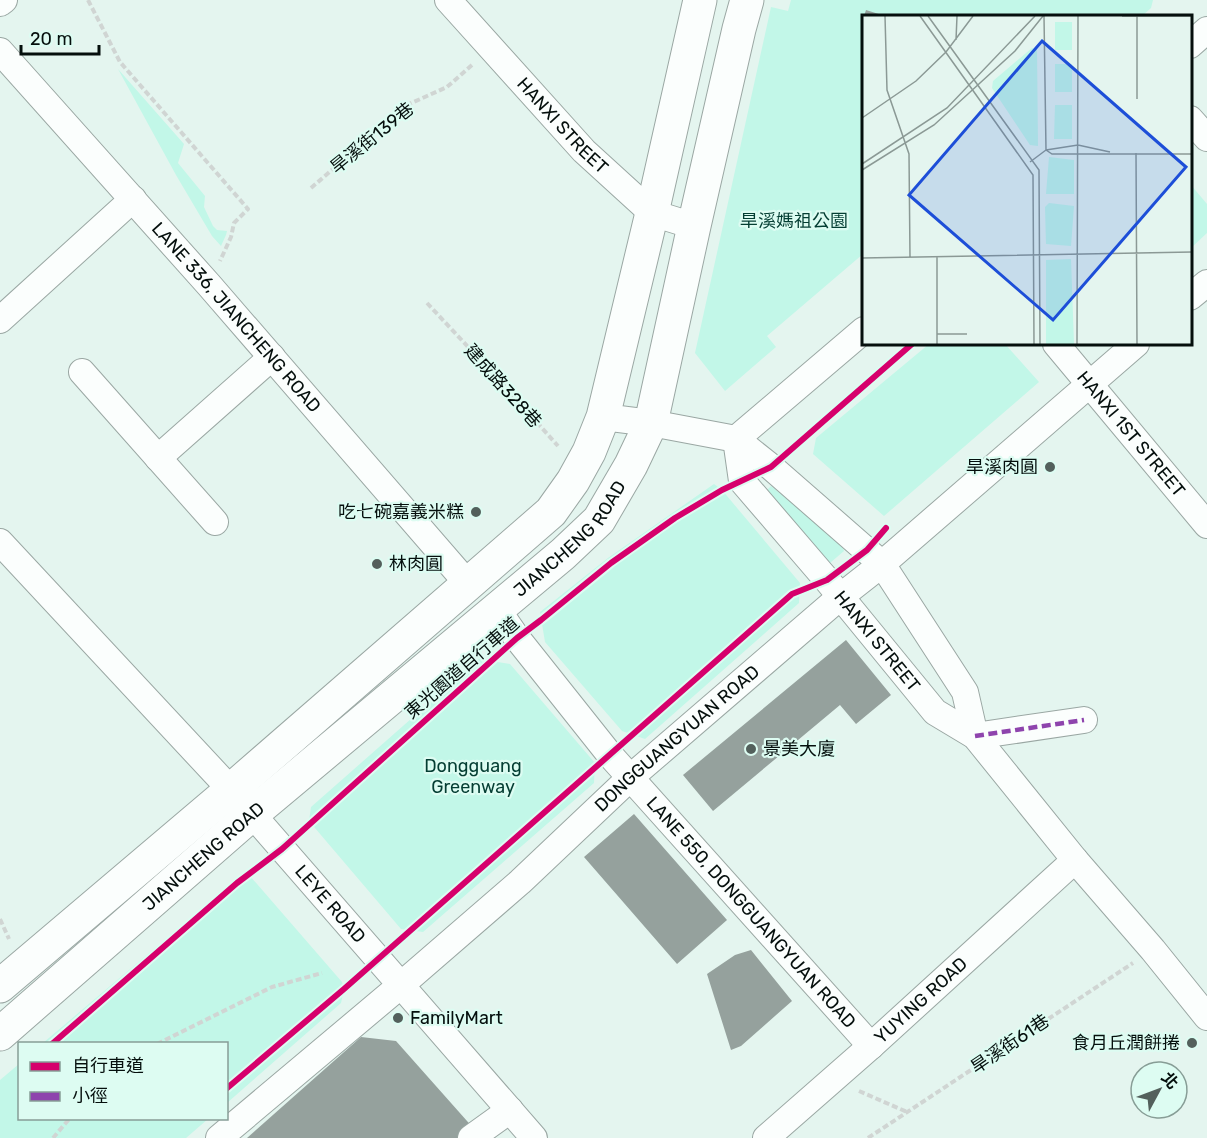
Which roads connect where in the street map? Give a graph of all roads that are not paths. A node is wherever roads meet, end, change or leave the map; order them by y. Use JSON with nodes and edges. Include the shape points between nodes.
{"nodes":[{"id":1,"x":4,"y":0,"type":"edge"},
{"id":2,"x":448,"y":0,"type":"edge"},
{"id":3,"x":700,"y":0,"type":"edge"},
{"id":4,"x":747,"y":0,"type":"edge"},
{"id":5,"x":0,"y":3,"type":"edge"},
{"id":6,"x":1207,"y":30,"type":"edge"},
{"id":7,"x":1192,"y":44,"type":"edge"},
{"id":8,"x":0,"y":51,"type":"edge"},
{"id":9,"x":1192,"y":119,"type":"edge"},
{"id":10,"x":1207,"y":138,"type":"edge"},
{"id":11,"x":133,"y":199,"type":"junction"},
{"id":12,"x":652,"y":213,"type":"junction"},
{"id":13,"x":694,"y":226,"type":"junction"},
{"id":14,"x":1207,"y":283,"type":"edge"},
{"id":15,"x":1192,"y":296,"type":"edge"},
{"id":16,"x":0,"y":320,"type":"edge"},
{"id":17,"x":862,"y":332,"type":"edge"},
{"id":18,"x":1057,"y":345,"type":"edge"},
{"id":19,"x":1135,"y":345,"type":"edge"},
{"id":20,"x":272,"y":357,"type":"junction"},
{"id":21,"x":82,"y":372,"type":"dead end"},
{"id":22,"x":1090,"y":384,"type":"junction"},
{"id":23,"x":603,"y":417,"type":"junction"},
{"id":24,"x":651,"y":423,"type":"junction"},
{"id":25,"x":736,"y":439,"type":"junction"},
{"id":26,"x":158,"y":458,"type":"junction"},
{"id":27,"x":215,"y":522,"type":"dead end"},
{"id":28,"x":1207,"y":525,"type":"edge"},
{"id":29,"x":0,"y":543,"type":"edge"},
{"id":30,"x":882,"y":564,"type":"junction"},
{"id":31,"x":468,"y":584,"type":"junction"},
{"id":32,"x":840,"y":597,"type":"junction"},
{"id":33,"x":497,"y":609,"type":"junction"},
{"id":34,"x":1084,"y":720,"type":"dead end"},
{"id":35,"x":975,"y":736,"type":"junction"},
{"id":36,"x":631,"y":777,"type":"junction"},
{"id":37,"x":231,"y":790,"type":"junction"},
{"id":38,"x":252,"y":814,"type":"junction"},
{"id":39,"x":1075,"y":860,"type":"junction"},
{"id":40,"x":401,"y":985,"type":"junction"},
{"id":41,"x":0,"y":986,"type":"edge"},
{"id":42,"x":1207,"y":1017,"type":"edge"},
{"id":43,"x":0,"y":1034,"type":"edge"},
{"id":44,"x":871,"y":1046,"type":"junction"},
{"id":45,"x":510,"y":1110,"type":"junction"},
{"id":46,"x":219,"y":1138,"type":"edge"},
{"id":47,"x":471,"y":1138,"type":"edge"},
{"id":48,"x":534,"y":1138,"type":"edge"},
{"id":49,"x":765,"y":1138,"type":"edge"}],
"edges":[{"from":1,"to":5,"type":"street"},
{"from":2,"to":12,"type":"street","name":"HANXI STREET","via":[[584,151]]},
{"from":3,"to":12,"type":"main road","name":"JIANCHENG ROAD"},
{"from":4,"to":13,"type":"main road","name":"JIANCHENG ROAD"},
{"from":6,"to":7,"type":"street"},
{"from":8,"to":11,"type":"street","name":"LANE 336, JIANCHENG ROAD"},
{"from":9,"to":10,"type":"street"},
{"from":11,"to":16,"type":"street"},
{"from":11,"to":20,"type":"street","name":"LANE 336, JIANCHENG ROAD"},
{"from":12,"to":13,"type":"street","name":"HANXI STREET"},
{"from":12,"to":23,"type":"main road","name":"JIANCHENG ROAD"},
{"from":13,"to":24,"type":"main road","name":"JIANCHENG ROAD"},
{"from":14,"to":15,"type":"street"},
{"from":17,"to":25,"type":"street"},
{"from":18,"to":22,"type":"street","name":"HANXI 1ST STREET"},
{"from":19,"to":22,"type":"street","name":"DONGGUANGYUAN ROAD"},
{"from":20,"to":26,"type":"street"},
{"from":20,"to":31,"type":"street","name":"LANE 336, JIANCHENG ROAD"},
{"from":21,"to":26,"type":"street"},
{"from":22,"to":28,"type":"street","name":"HANXI 1ST STREET"},
{"from":22,"to":30,"type":"street","name":"DONGGUANGYUAN ROAD"},
{"from":23,"to":24,"type":"street"},
{"from":23,"to":31,"type":"main road","name":"JIANCHENG ROAD","via":[[589,452],[551,512]]},
{"from":24,"to":25,"type":"street"},
{"from":24,"to":33,"type":"main road","name":"JIANCHENG ROAD","via":[[599,520]]},
{"from":25,"to":30,"type":"street","name":"HANXI STREET"},
{"from":25,"to":32,"type":"street","name":"HANXI STREET","via":[[742,481]]},
{"from":26,"to":27,"type":"street"},
{"from":29,"to":37,"type":"street","name":"LEYE ROAD"},
{"from":30,"to":32,"type":"street","name":"DONGGUANGYUAN ROAD"},
{"from":30,"to":35,"type":"street","name":"HANXI STREET","via":[[964,692]]},
{"from":31,"to":37,"type":"main road","name":"JIANCHENG ROAD"},
{"from":32,"to":35,"type":"street","name":"HANXI STREET","via":[[935,712]]},
{"from":32,"to":36,"type":"street","name":"DONGGUANGYUAN ROAD"},
{"from":33,"to":36,"type":"street","name":"LANE 550, DONGGUANGYUAN ROAD"},
{"from":33,"to":38,"type":"main road","name":"JIANCHENG ROAD"},
{"from":34,"to":35,"type":"street"},
{"from":35,"to":39,"type":"street","name":"HANXI STREET"},
{"from":36,"to":40,"type":"street","name":"DONGGUANGYUAN ROAD","via":[[520,882]]},
{"from":36,"to":44,"type":"street","name":"LANE 550, DONGGUANGYUAN ROAD"},
{"from":37,"to":38,"type":"street","name":"LEYE ROAD"},
{"from":37,"to":41,"type":"main road","name":"JIANCHENG ROAD"},
{"from":38,"to":40,"type":"street","name":"LEYE ROAD"},
{"from":38,"to":43,"type":"main road","name":"JIANCHENG ROAD"},
{"from":39,"to":42,"type":"street","name":"HANXI STREET"},
{"from":39,"to":44,"type":"street","name":"YUYING ROAD"},
{"from":40,"to":45,"type":"street","name":"LEYE ROAD"},
{"from":40,"to":46,"type":"street","name":"DONGGUANGYUAN ROAD"},
{"from":44,"to":49,"type":"street","name":"YUYING ROAD"},
{"from":45,"to":47,"type":"street"},
{"from":45,"to":48,"type":"street","name":"LEYE ROAD"}]}
